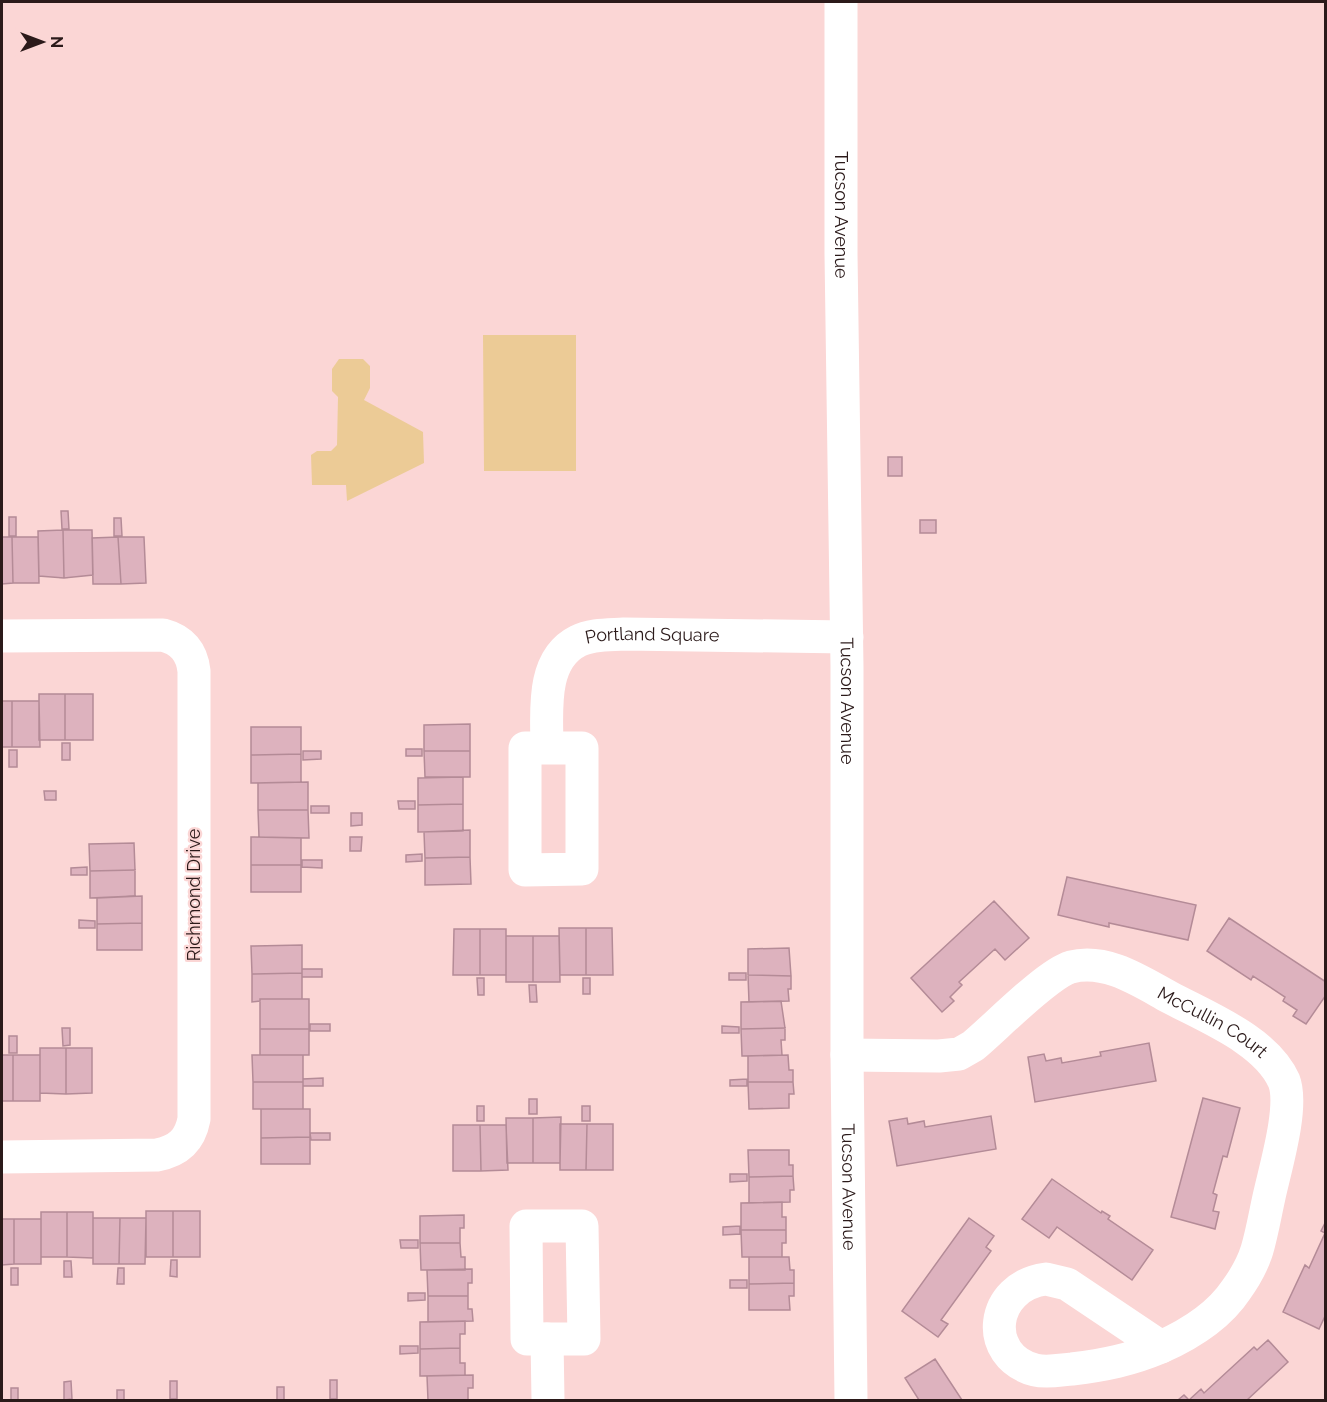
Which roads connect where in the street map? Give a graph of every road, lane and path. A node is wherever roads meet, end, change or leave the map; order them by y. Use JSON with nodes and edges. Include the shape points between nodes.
{"nodes":[{"id":1,"x":841,"y":2,"type":"edge"},
{"id":2,"x":2,"y":636,"type":"edge"},
{"id":3,"x":847,"y":638,"type":"junction"},
{"id":4,"x":547,"y":748,"type":"dead end"},
{"id":5,"x":847,"y":1055,"type":"junction"},
{"id":6,"x":2,"y":1157,"type":"edge"},
{"id":7,"x":547,"y":1339,"type":"dead end"},
{"id":8,"x":1161,"y":1347,"type":"dead end"},
{"id":9,"x":548,"y":1401,"type":"edge"},
{"id":10,"x":851,"y":1401,"type":"edge"}],
"edges":[{"from":1,"to":3,"type":"street","name":"Tucson Avenue"},
{"from":2,"to":6,"type":"street","name":"Richmond Drive","via":[[164,635],[186,649],[194,671],[191,1130],[180,1147],[157,1155]]},
{"from":3,"to":4,"type":"street","name":"Portland Square","via":[[624,634],[578,640],[561,655],[550,678]]},
{"from":3,"to":5,"type":"street","name":"Tucson Avenue"},
{"from":5,"to":8,"type":"street","name":"McCullin Court","via":[[959,1054],[1050,978],[1071,967],[1096,966],[1139,981],[1249,1041],[1267,1057],[1284,1082],[1287,1105],[1256,1252],[1236,1291],[1212,1317]]},
{"from":5,"to":10,"type":"street","name":"Tucson Avenue"},
{"from":7,"to":9,"type":"street"}]}
